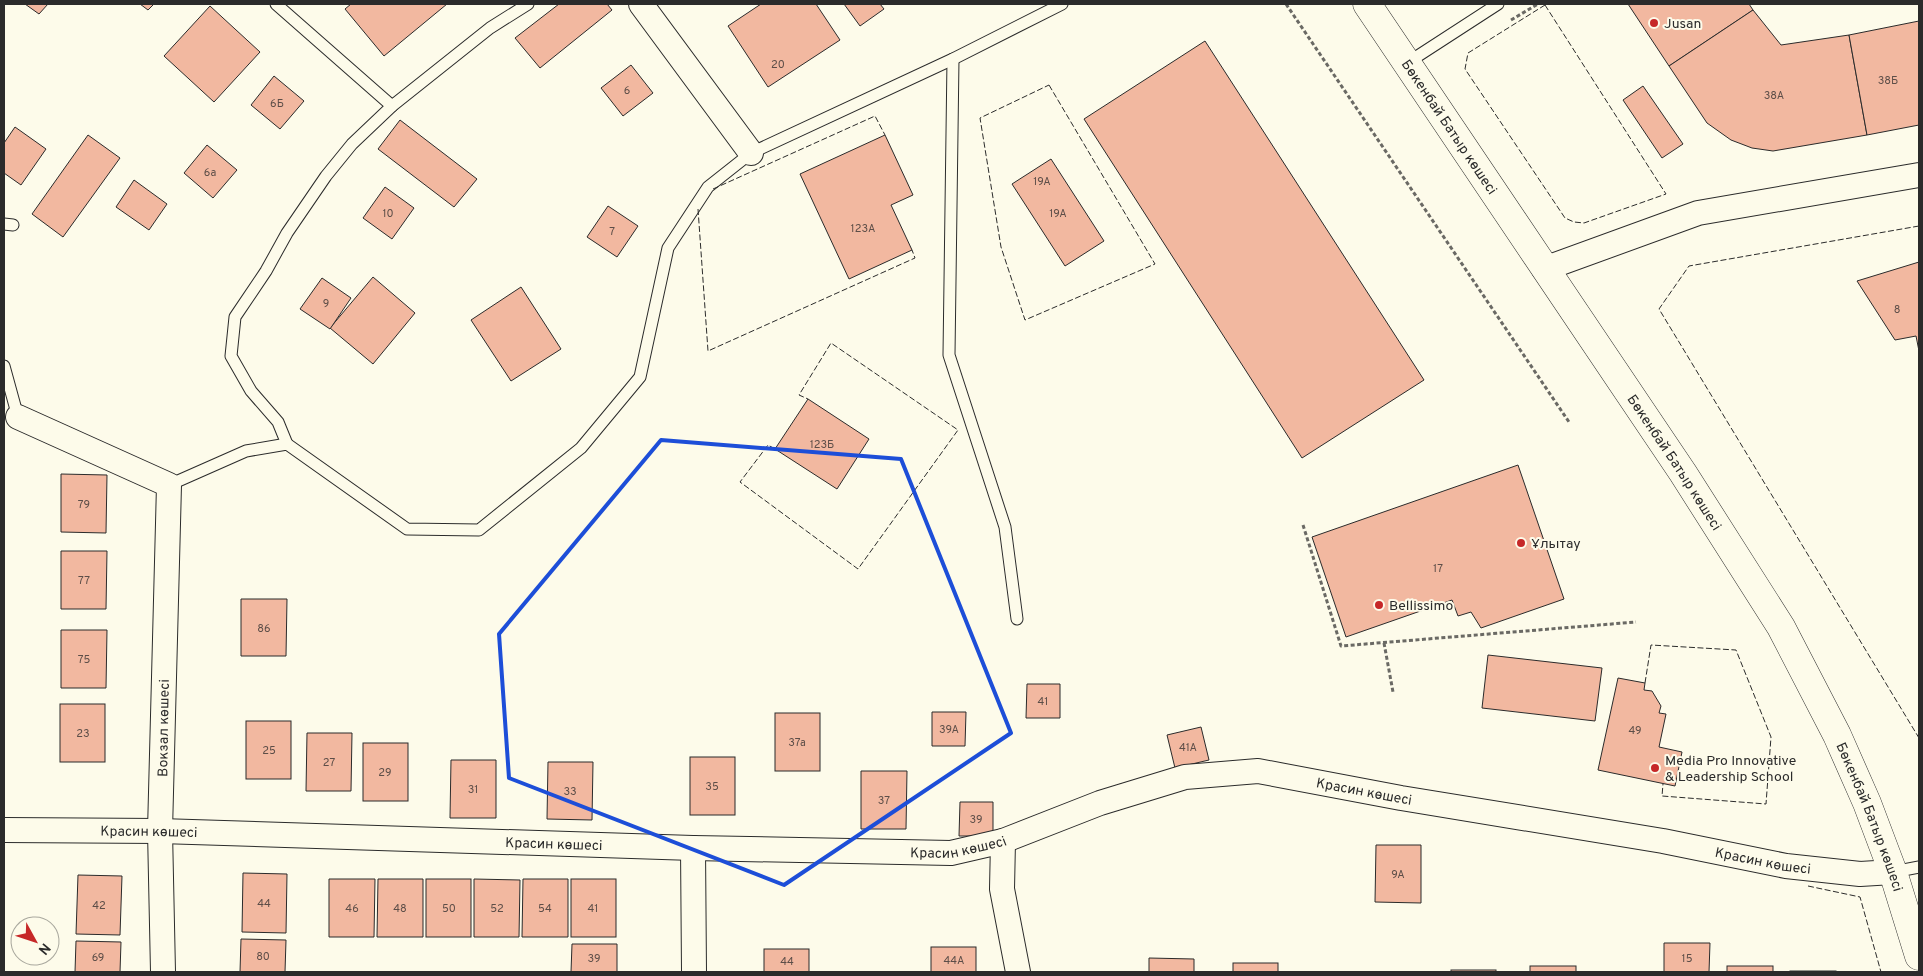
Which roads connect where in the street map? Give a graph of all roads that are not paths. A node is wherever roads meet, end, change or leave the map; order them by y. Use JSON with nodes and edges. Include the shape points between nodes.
{"nodes":[{"id":1,"x":276,"y":4,"type":"edge"},
{"id":2,"x":528,"y":4,"type":"edge"},
{"id":3,"x":642,"y":4,"type":"edge"},
{"id":4,"x":1062,"y":4,"type":"edge"},
{"id":5,"x":1367,"y":4,"type":"edge"},
{"id":6,"x":1498,"y":4,"type":"edge"},
{"id":7,"x":953,"y":59,"type":"junction"},
{"id":8,"x":1407,"y":63,"type":"junction"},
{"id":9,"x":392,"y":106,"type":"junction"},
{"id":10,"x":751,"y":153,"type":"junction"},
{"id":11,"x":1919,"y":174,"type":"edge"},
{"id":12,"x":1544,"y":269,"type":"junction"},
{"id":13,"x":4,"y":366,"type":"edge"},
{"id":14,"x":18,"y":416,"type":"joint"},
{"id":15,"x":287,"y":444,"type":"junction"},
{"id":16,"x":169,"y":485,"type":"junction"},
{"id":17,"x":1017,"y":619,"type":"dead end"},
{"id":18,"x":4,"y":830,"type":"edge"},
{"id":19,"x":160,"y":832,"type":"junction"},
{"id":20,"x":1004,"y":841,"type":"junction"},
{"id":21,"x":693,"y":848,"type":"junction"},
{"id":22,"x":1919,"y":867,"type":"edge"},
{"id":23,"x":1893,"y":872,"type":"junction"},
{"id":24,"x":1919,"y":956,"type":"edge"},
{"id":25,"x":163,"y":972,"type":"edge"},
{"id":26,"x":694,"y":972,"type":"edge"},
{"id":27,"x":1018,"y":972,"type":"edge"}],
"edges":[{"from":1,"to":9,"type":"lane"},
{"from":2,"to":9,"type":"lane","via":[[490,28]]},
{"from":3,"to":10,"type":"street"},
{"from":4,"to":7,"type":"lane"},
{"from":5,"to":8,"type":"main road","name":"Бөкенбай Батыр көшесі"},
{"from":6,"to":8,"type":"lane"},
{"from":7,"to":10,"type":"lane"},
{"from":7,"to":17,"type":"lane","via":[[948,355],[1005,527]]},
{"from":8,"to":12,"type":"main road","name":"Бөкенбай Батыр көшесі"},
{"from":9,"to":15,"type":"lane","via":[[352,144],[326,176],[235,317],[230,356],[252,391],[278,422]]},
{"from":10,"to":15,"type":"lane","via":[[708,187],[668,248],[640,377],[581,448],[479,530],[407,529]]},
{"from":11,"to":12,"type":"street","via":[[1698,213]]},
{"from":12,"to":23,"type":"main road","name":"Бөкенбай Батыр көшесі","via":[[1782,626],[1837,735]]},
{"from":13,"to":14,"type":"lane"},
{"from":14,"to":16,"type":"street"},
{"from":15,"to":16,"type":"lane","via":[[246,451]]},
{"from":16,"to":19,"type":"street","name":"Вокзал көшесі"},
{"from":18,"to":19,"type":"street","name":"Красин көшесі"},
{"from":19,"to":21,"type":"street","name":"Красин көшесі"},
{"from":19,"to":25,"type":"street","name":"Вокзал көшесі"},
{"from":20,"to":21,"type":"street","name":"Красин көшесі","via":[[951,853]]},
{"from":20,"to":23,"type":"street","name":"Красин көшесі","via":[[1100,803],[1184,776],[1258,771],[1663,841],[1786,866],[1860,874]]},
{"from":20,"to":27,"type":"street","via":[[1002,889]]},
{"from":21,"to":26,"type":"street"},
{"from":22,"to":23,"type":"lane"},
{"from":23,"to":24,"type":"main road","name":"Бөкенбай Батыр көшесі"}]}
